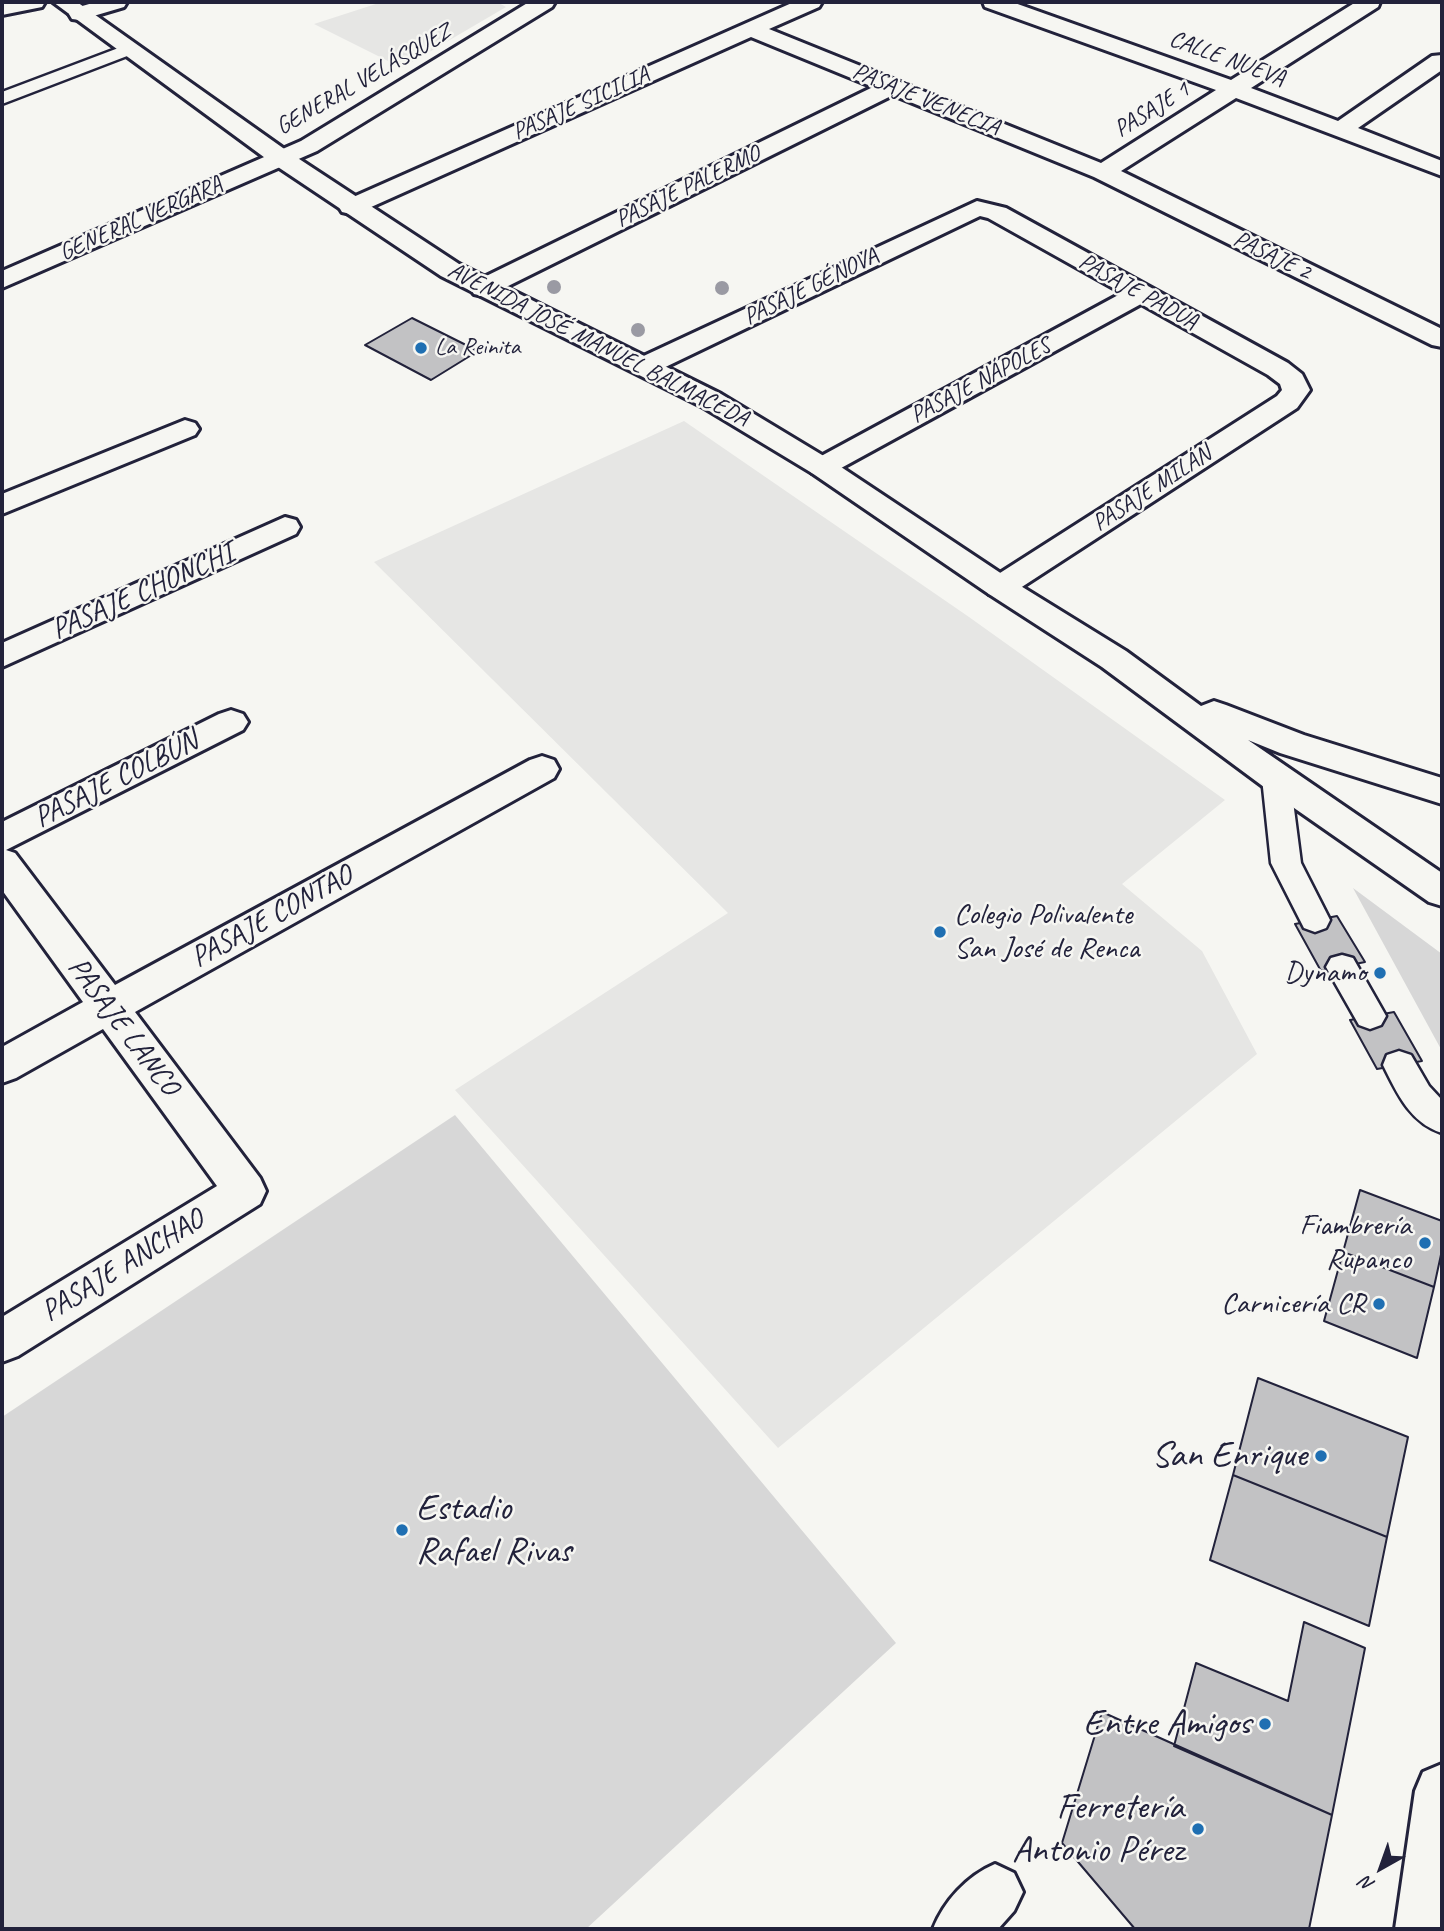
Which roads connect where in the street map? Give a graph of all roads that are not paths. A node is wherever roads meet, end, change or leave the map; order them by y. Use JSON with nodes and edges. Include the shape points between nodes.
{"nodes":[{"id":1,"x":34,"y":2,"type":"edge"},
{"id":2,"x":116,"y":2,"type":"edge"},
{"id":3,"x":811,"y":2,"type":"edge"},
{"id":4,"x":993,"y":2,"type":"edge"},
{"id":5,"x":1370,"y":2,"type":"edge"},
{"id":6,"x":535,"y":4,"type":"edge"},
{"id":7,"x":71,"y":8,"type":"edge"},
{"id":8,"x":2,"y":9,"type":"edge"},
{"id":9,"x":749,"y":28,"type":"junction"},
{"id":10,"x":129,"y":49,"type":"junction"},
{"id":11,"x":1440,"y":61,"type":"dead end"},
{"id":12,"x":892,"y":86,"type":"junction"},
{"id":13,"x":1234,"y":89,"type":"junction"},
{"id":14,"x":2,"y":98,"type":"edge"},
{"id":15,"x":1340,"y":130,"type":"junction"},
{"id":16,"x":281,"y":158,"type":"junction"},
{"id":17,"x":1442,"y":169,"type":"edge"},
{"id":18,"x":1103,"y":172,"type":"junction"},
{"id":19,"x":351,"y":207,"type":"junction"},
{"id":20,"x":977,"y":208,"type":"joint"},
{"id":21,"x":2,"y":280,"type":"edge"},
{"id":22,"x":483,"y":288,"type":"junction"},
{"id":23,"x":1140,"y":294,"type":"junction"},
{"id":24,"x":1442,"y":339,"type":"edge"},
{"id":25,"x":645,"y":366,"type":"junction"},
{"id":26,"x":1295,"y":385,"type":"joint"},
{"id":27,"x":185,"y":429,"type":"dead end"},
{"id":28,"x":822,"y":467,"type":"junction"},
{"id":29,"x":2,"y":505,"type":"edge"},
{"id":30,"x":285,"y":527,"type":"dead end"},
{"id":31,"x":1000,"y":587,"type":"junction"},
{"id":32,"x":2,"y":656,"type":"edge"},
{"id":33,"x":1140,"y":677,"type":"junction"},
{"id":34,"x":231,"y":722,"type":"dead end"},
{"id":35,"x":542,"y":768,"type":"dead end"},
{"id":36,"x":1276,"y":778,"type":"junction"},
{"id":37,"x":1442,"y":791,"type":"edge"},
{"id":38,"x":2,"y":838,"type":"edge"},
{"id":39,"x":2,"y":863,"type":"edge"},
{"id":40,"x":1442,"y":892,"type":"edge"},
{"id":41,"x":1315,"y":920,"type":"dead end"},
{"id":42,"x":1342,"y":967,"type":"dead end"},
{"id":43,"x":109,"y":1007,"type":"junction"},
{"id":44,"x":1370,"y":1016,"type":"dead end"},
{"id":45,"x":1399,"y":1065,"type":"dead end"},
{"id":46,"x":2,"y":1066,"type":"edge"},
{"id":47,"x":1442,"y":1119,"type":"edge"},
{"id":48,"x":245,"y":1191,"type":"joint"},
{"id":49,"x":2,"y":1342,"type":"edge"},
{"id":50,"x":1442,"y":1791,"type":"edge"},
{"id":51,"x":1423,"y":1929,"type":"edge"}],
"edges":[{"from":1,"to":8,"type":"street"},
{"from":2,"to":7,"type":"street"},
{"from":3,"to":9,"type":"street","name":"PASAJE SICILIA"},
{"from":4,"to":13,"type":"street","name":"CALLE NUEVA"},
{"from":5,"to":13,"type":"street","name":"PASAJE 1"},
{"from":6,"to":16,"type":"street","name":"GENERAL VELÁSQUEZ","via":[[329,135]]},
{"from":7,"to":10,"type":"street","name":"AVENIDA JOSÉ MANUEL BALMACEDA"},
{"from":9,"to":12,"type":"street","name":"PASAJE VENECIA"},
{"from":9,"to":19,"type":"street","name":"PASAJE SICILIA"},
{"from":10,"to":14,"type":"lane"},
{"from":10,"to":16,"type":"street","name":"AVENIDA JOSÉ MANUEL BALMACEDA"},
{"from":11,"to":15,"type":"street"},
{"from":12,"to":18,"type":"street","name":"PASAJE VENECIA"},
{"from":12,"to":22,"type":"street","name":"PASAJE PALERMO"},
{"from":13,"to":15,"type":"street","name":"CALLE NUEVA"},
{"from":13,"to":18,"type":"street","name":"PASAJE 1"},
{"from":15,"to":17,"type":"street","name":"CALLE NUEVA"},
{"from":16,"to":19,"type":"street","name":"AVENIDA JOSÉ MANUEL BALMACEDA"},
{"from":16,"to":21,"type":"street","name":"GENERAL VERGARA"},
{"from":18,"to":24,"type":"street","name":"PASAJE 2"},
{"from":19,"to":22,"type":"street","name":"AVENIDA JOSÉ MANUEL BALMACEDA"},
{"from":20,"to":23,"type":"street","name":"PASAJE PADUA","via":[[997,212]]},
{"from":20,"to":25,"type":"street","name":"PASAJE GÉNOVA"},
{"from":22,"to":25,"type":"street","name":"AVENIDA JOSÉ MANUEL BALMACEDA"},
{"from":23,"to":26,"type":"street","name":"PASAJE PADUA","via":[[1278,369]]},
{"from":23,"to":28,"type":"street","name":"PASAJE NÁPOLES"},
{"from":25,"to":28,"type":"street","name":"AVENIDA JOSÉ MANUEL BALMACEDA"},
{"from":26,"to":31,"type":"street","name":"PASAJE MILÁN","via":[[1295,394],[1287,402]]},
{"from":27,"to":29,"type":"street"},
{"from":28,"to":31,"type":"street","name":"AVENIDA JOSÉ MANUEL BALMACEDA"},
{"from":30,"to":32,"type":"street","name":"PASAJE CHONCHI"},
{"from":31,"to":33,"type":"street","name":"AVENIDA JOSÉ MANUEL BALMACEDA"},
{"from":33,"to":36,"type":"street","name":"AVENIDA JOSÉ MANUEL BALMACEDA"},
{"from":33,"to":37,"type":"street","name":"AVENIDA JOSÉ MANUEL BALMACEDA","via":[[1254,730]]},
{"from":34,"to":38,"type":"street","name":"PASAJE COLBÚN"},
{"from":35,"to":43,"type":"street","name":"PASAJE CONTAO"},
{"from":36,"to":40,"type":"street","name":"AVENIDA JOSÉ MANUEL BALMACEDA"},
{"from":36,"to":41,"type":"lane","via":[[1286,863]]},
{"from":39,"to":43,"type":"street","name":"PASAJE LANCO"},
{"from":42,"to":44,"type":"lane"},
{"from":43,"to":46,"type":"street","name":"PASAJE CONTAO"},
{"from":43,"to":48,"type":"street","name":"PASAJE LANCO"},
{"from":45,"to":47,"type":"lane","via":[[1416,1096]]},
{"from":48,"to":49,"type":"street","name":"PASAJE ANCHAO"},
{"from":50,"to":51,"type":"street"}]}
